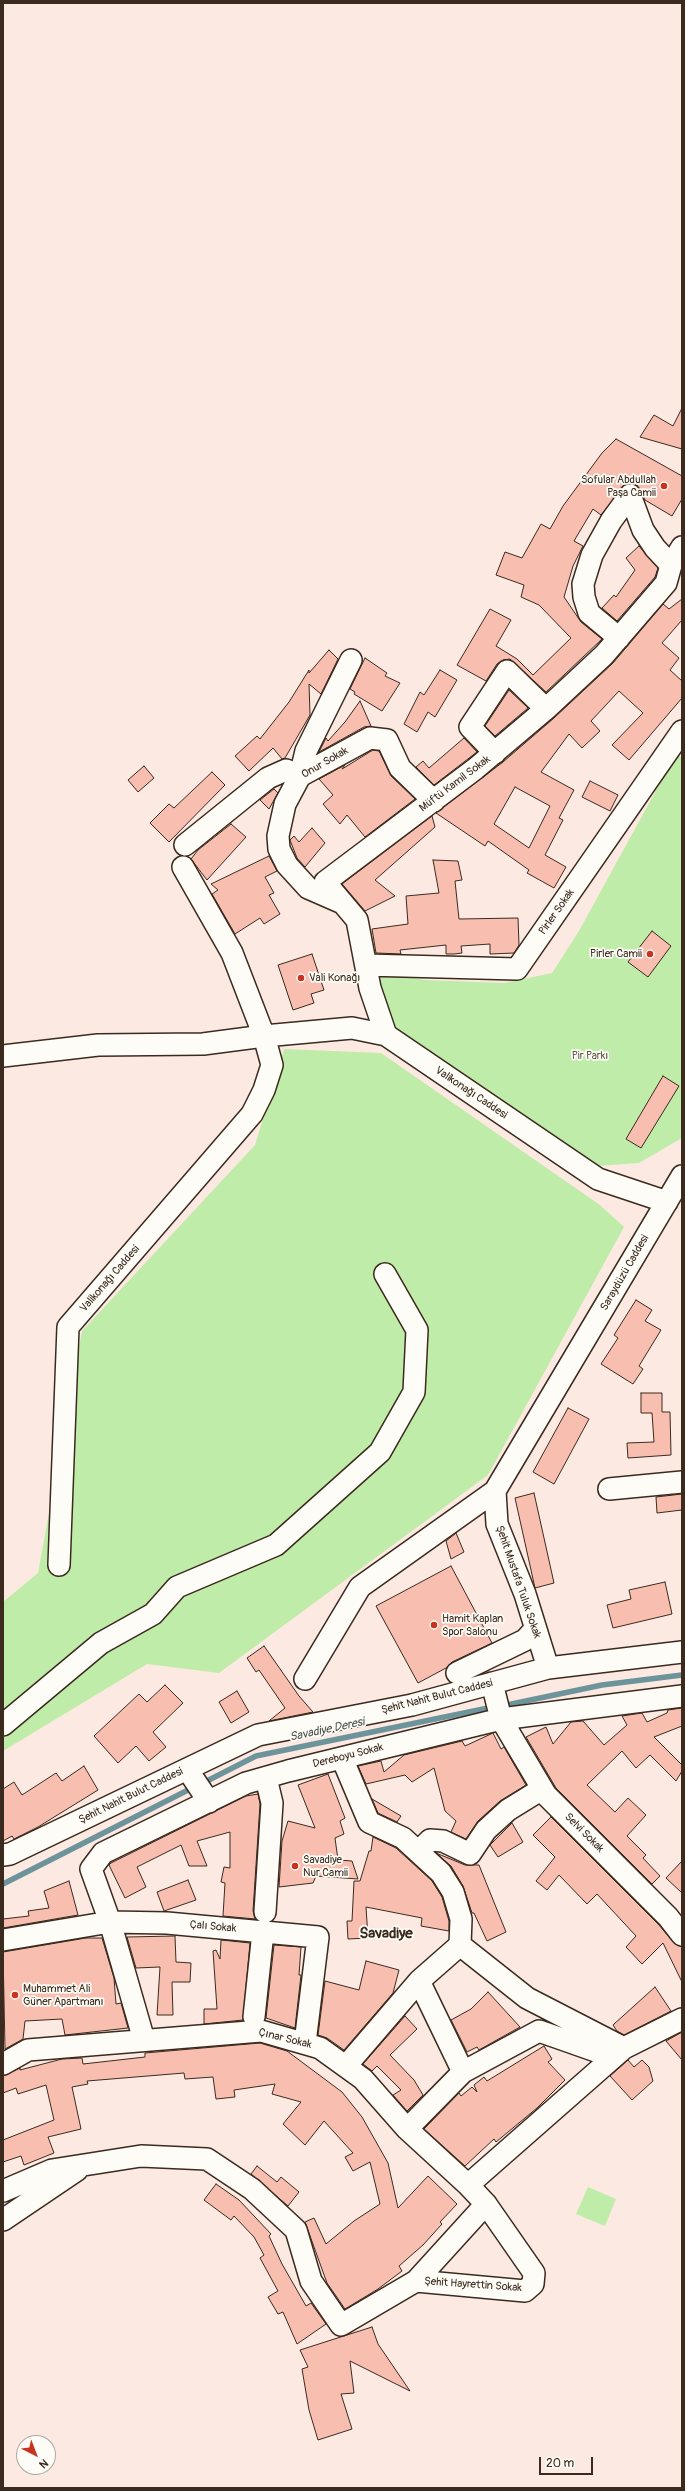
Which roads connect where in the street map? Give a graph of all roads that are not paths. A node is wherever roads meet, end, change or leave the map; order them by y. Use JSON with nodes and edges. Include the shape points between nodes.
{"nodes":[{"id":1,"x":682,"y":547,"type":"edge"},
{"id":2,"x":673,"y":576,"type":"edge"},
{"id":3,"x":619,"y":638,"type":"junction"},
{"id":4,"x":351,"y":660,"type":"dead end"},
{"id":5,"x":546,"y":710,"type":"junction"},
{"id":6,"x":682,"y":731,"type":"edge"},
{"id":7,"x":495,"y":753,"type":"junction"},
{"id":8,"x":300,"y":776,"type":"junction"},
{"id":9,"x":434,"y":800,"type":"junction"},
{"id":10,"x":185,"y":845,"type":"dead end"},
{"id":11,"x":182,"y":867,"type":"dead end"},
{"id":12,"x":343,"y":904,"type":"junction"},
{"id":13,"x":366,"y":965,"type":"junction"},
{"id":14,"x":386,"y":1035,"type":"junction"},
{"id":15,"x":264,"y":1036,"type":"junction"},
{"id":16,"x":3,"y":1056,"type":"edge"},
{"id":17,"x":682,"y":1176,"type":"edge"},
{"id":18,"x":667,"y":1202,"type":"junction"},
{"id":19,"x":384,"y":1274,"type":"dead end"},
{"id":20,"x":682,"y":1482,"type":"edge"},
{"id":21,"x":609,"y":1489,"type":"dead end"},
{"id":22,"x":496,"y":1491,"type":"junction"},
{"id":23,"x":59,"y":1564,"type":"dead end"},
{"id":24,"x":535,"y":1629,"type":"junction"},
{"id":25,"x":682,"y":1652,"type":"edge"},
{"id":26,"x":548,"y":1668,"type":"junction"},
{"id":27,"x":456,"y":1673,"type":"dead end"},
{"id":28,"x":305,"y":1679,"type":"dead end"},
{"id":29,"x":492,"y":1683,"type":"junction"},
{"id":30,"x":682,"y":1696,"type":"edge"},
{"id":31,"x":501,"y":1719,"type":"junction"},
{"id":32,"x":3,"y":1725,"type":"edge"},
{"id":33,"x":342,"y":1758,"type":"junction"},
{"id":34,"x":189,"y":1772,"type":"junction"},
{"id":35,"x":266,"y":1778,"type":"junction"},
{"id":36,"x":542,"y":1790,"type":"junction"},
{"id":37,"x":207,"y":1798,"type":"junction"},
{"id":38,"x":418,"y":1851,"type":"junction"},
{"id":39,"x":3,"y":1855,"type":"edge"},
{"id":40,"x":110,"y":1922,"type":"junction"},
{"id":41,"x":264,"y":1922,"type":"junction"},
{"id":42,"x":682,"y":1935,"type":"edge"},
{"id":43,"x":3,"y":1940,"type":"edge"},
{"id":44,"x":460,"y":1945,"type":"junction"},
{"id":45,"x":418,"y":1981,"type":"junction"},
{"id":46,"x":254,"y":2017,"type":"dead end"},
{"id":47,"x":682,"y":2019,"type":"edge"},
{"id":48,"x":144,"y":2040,"type":"junction"},
{"id":49,"x":304,"y":2043,"type":"junction"},
{"id":50,"x":618,"y":2052,"type":"junction"},
{"id":51,"x":3,"y":2064,"type":"edge"},
{"id":52,"x":346,"y":2066,"type":"junction"},
{"id":53,"x":463,"y":2072,"type":"junction"},
{"id":54,"x":407,"y":2129,"type":"junction"},
{"id":55,"x":86,"y":2165,"type":"junction"},
{"id":56,"x":468,"y":2185,"type":"junction"},
{"id":57,"x":3,"y":2191,"type":"edge"},
{"id":58,"x":486,"y":2204,"type":"junction"},
{"id":59,"x":3,"y":2220,"type":"edge"},
{"id":60,"x":416,"y":2281,"type":"junction"}],
"edges":[{"from":1,"to":2,"type":"street","name":"Müftü Kamil Sokak"},
{"from":2,"to":3,"type":"street","name":"Müftü Kamil Sokak"},
{"from":2,"to":3,"type":"street","via":[[643,530],[630,495],[611,521],[592,555],[583,584],[589,613]]},
{"from":3,"to":5,"type":"street","name":"Müftü Kamil Sokak"},
{"from":4,"to":8,"type":"street","via":[[306,751]]},
{"from":5,"to":7,"type":"street","name":"Müftü Kamil Sokak"},
{"from":5,"to":7,"type":"street","via":[[508,672],[470,727]]},
{"from":6,"to":13,"type":"street","name":"Pirler Sokak","via":[[518,969]]},
{"from":7,"to":9,"type":"street","name":"Müftü Kamil Sokak"},
{"from":8,"to":9,"type":"street","name":"Onur Sokak","via":[[370,738],[387,740],[400,768]]},
{"from":8,"to":10,"type":"street","via":[[286,770],[268,778]]},
{"from":8,"to":12,"type":"street","name":"Onur Sokak","via":[[285,804],[278,836],[279,849],[287,865],[308,888]]},
{"from":9,"to":12,"type":"street","name":"Müftü Kamil Sokak","via":[[325,882]]},
{"from":11,"to":15,"type":"street","via":[[232,953]]},
{"from":12,"to":13,"type":"street","name":"Müftü Kamil Sokak","via":[[357,920]]},
{"from":13,"to":14,"type":"street","name":"Müftü Kamil Sokak","via":[[370,988]]},
{"from":14,"to":15,"type":"street","name":"Valikonağı Caddesi","via":[[352,1028]]},
{"from":14,"to":18,"type":"street","name":"Valikonağı Caddesi","via":[[598,1179]]},
{"from":15,"to":16,"type":"street","name":"Valikonağı Caddesi","via":[[203,1044],[98,1045]]},
{"from":15,"to":23,"type":"street","name":"Valikonağı Caddesi","via":[[272,1065],[264,1090],[252,1114],[68,1327]]},
{"from":17,"to":18,"type":"street","name":"Saraydüzü Caddesi"},
{"from":18,"to":22,"type":"street","name":"Saraydüzü Caddesi"},
{"from":19,"to":32,"type":"street","via":[[417,1330],[414,1392],[380,1452],[276,1545],[177,1587],[153,1614],[101,1643]]},
{"from":20,"to":21,"type":"street"},
{"from":22,"to":24,"type":"street","name":"Şehit Mustafa Tuluk Sokak","via":[[497,1524],[525,1594]]},
{"from":22,"to":28,"type":"street","via":[[360,1587]]},
{"from":24,"to":26,"type":"street","name":"Şehit Mustafa Tuluk Sokak"},
{"from":24,"to":27,"type":"street","via":[[525,1640]]},
{"from":25,"to":26,"type":"street","name":"Şehit Nahit Bulut Caddesi"},
{"from":26,"to":29,"type":"street","name":"Şehit Nahit Bulut Caddesi"},
{"from":29,"to":31,"type":"street","name":"Selvi Sokak"},
{"from":29,"to":34,"type":"street","name":"Şehit Nahit Bulut Caddesi","via":[[412,1704],[258,1735]]},
{"from":30,"to":31,"type":"street","name":"Dereboyu Sokak"},
{"from":31,"to":33,"type":"street","name":"Dereboyu Sokak"},
{"from":31,"to":36,"type":"street","name":"Selvi Sokak"},
{"from":33,"to":35,"type":"street","name":"Dereboyu Sokak"},
{"from":33,"to":38,"type":"street","via":[[369,1822],[403,1838]]},
{"from":34,"to":37,"type":"street"},
{"from":34,"to":39,"type":"street","name":"Şehit Nahit Bulut Caddesi"},
{"from":35,"to":37,"type":"street","name":"Dereboyu Sokak"},
{"from":35,"to":41,"type":"street","via":[[272,1803]]},
{"from":36,"to":38,"type":"street","via":[[508,1810],[486,1830],[470,1854],[443,1841],[430,1840]]},
{"from":36,"to":42,"type":"street","name":"Selvi Sokak","via":[[668,1917]]},
{"from":37,"to":40,"type":"street","name":"Dereboyu Sokak","via":[[103,1853],[92,1869]]},
{"from":38,"to":44,"type":"street","via":[[441,1873],[453,1892],[461,1919]]},
{"from":40,"to":41,"type":"street","name":"Çalı Sokak"},
{"from":40,"to":43,"type":"street","name":"Çalı Sokak"},
{"from":40,"to":48,"type":"street"},
{"from":41,"to":46,"type":"street"},
{"from":41,"to":49,"type":"street","name":"Çalı Sokak","via":[[318,1937]]},
{"from":44,"to":45,"type":"street"},
{"from":44,"to":50,"type":"street","via":[[527,1998]]},
{"from":45,"to":52,"type":"street"},
{"from":45,"to":53,"type":"street"},
{"from":47,"to":50,"type":"street"},
{"from":48,"to":49,"type":"street","name":"Çınar Sokak","via":[[261,2031]]},
{"from":48,"to":51,"type":"street","name":"Çınar Sokak","via":[[28,2050]]},
{"from":49,"to":52,"type":"street","name":"Çınar Sokak","via":[[320,2048]]},
{"from":50,"to":53,"type":"street","via":[[539,2031]]},
{"from":50,"to":56,"type":"street"},
{"from":52,"to":54,"type":"street","name":"Çınar Sokak","via":[[363,2079]]},
{"from":53,"to":54,"type":"street"},
{"from":54,"to":56,"type":"street","name":"Çınar Sokak"},
{"from":55,"to":57,"type":"street","name":"Şehit Hayrettin Sokak","via":[[52,2170]]},
{"from":55,"to":59,"type":"street"},
{"from":55,"to":60,"type":"street","name":"Şehit Hayrettin Sokak","via":[[141,2156],[207,2159],[252,2189],[296,2230],[311,2281],[341,2325]]},
{"from":56,"to":58,"type":"street","name":"Şehit Hayrettin Sokak"},
{"from":58,"to":60,"type":"street"},
{"from":58,"to":60,"type":"street","name":"Şehit Hayrettin Sokak","via":[[534,2273],[532,2284],[525,2291]]}]}
